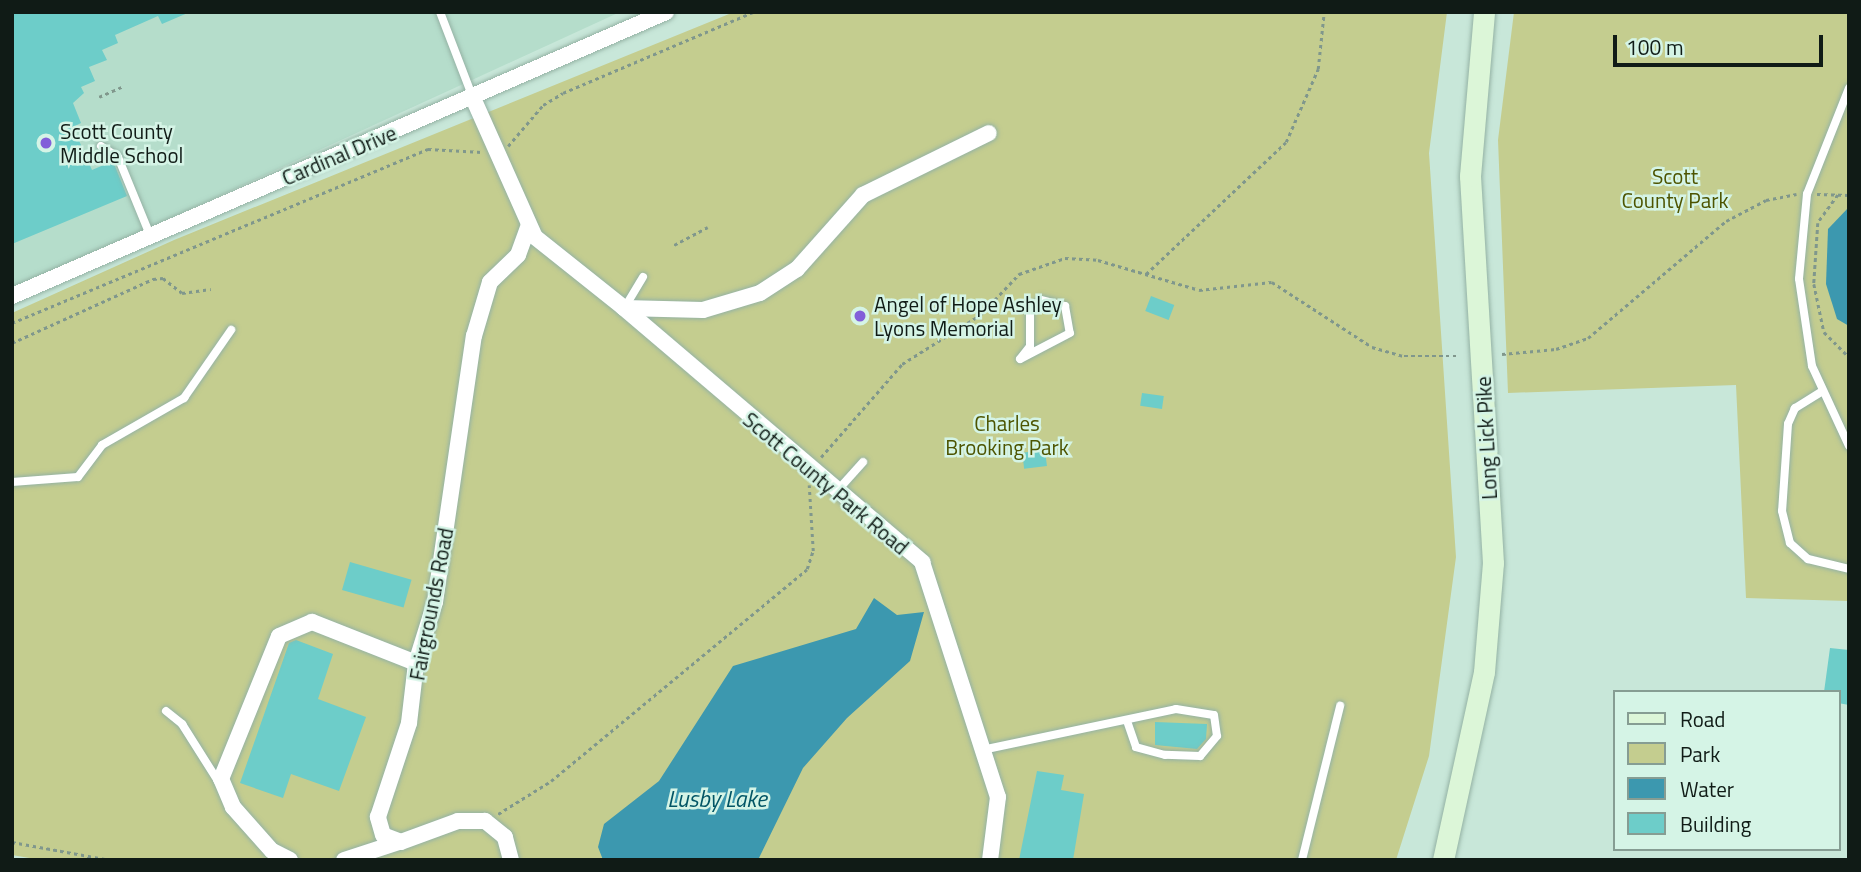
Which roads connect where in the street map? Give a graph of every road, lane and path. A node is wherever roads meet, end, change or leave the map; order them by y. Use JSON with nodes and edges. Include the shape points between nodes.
{"nodes":[{"id":1,"x":440,"y":12,"type":"edge"},
{"id":2,"x":666,"y":12,"type":"edge"},
{"id":3,"x":753,"y":12,"type":"edge"},
{"id":4,"x":1324,"y":12,"type":"edge"},
{"id":5,"x":1484,"y":12,"type":"edge"},
{"id":6,"x":124,"y":86,"type":"dead end"},
{"id":7,"x":1849,"y":88,"type":"edge"},
{"id":8,"x":99,"y":97,"type":"dead end"},
{"id":9,"x":473,"y":98,"type":"junction"},
{"id":10,"x":989,"y":133,"type":"dead end"},
{"id":11,"x":101,"y":146,"type":"dead end"},
{"id":12,"x":495,"y":151,"type":"junction"},
{"id":13,"x":1807,"y":194,"type":"junction"},
{"id":14,"x":1838,"y":195,"type":"junction"},
{"id":15,"x":1849,"y":195,"type":"edge"},
{"id":16,"x":528,"y":226,"type":"junction"},
{"id":17,"x":708,"y":227,"type":"dead end"},
{"id":18,"x":150,"y":235,"type":"junction"},
{"id":19,"x":674,"y":245,"type":"dead end"},
{"id":20,"x":1146,"y":274,"type":"junction"},
{"id":21,"x":643,"y":277,"type":"dead end"},
{"id":22,"x":211,"y":289,"type":"dead end"},
{"id":23,"x":12,"y":296,"type":"edge"},
{"id":24,"x":624,"y":308,"type":"junction"},
{"id":25,"x":12,"y":323,"type":"edge"},
{"id":26,"x":231,"y":330,"type":"dead end"},
{"id":27,"x":12,"y":343,"type":"edge"},
{"id":28,"x":1502,"y":354,"type":"dead end"},
{"id":29,"x":1458,"y":356,"type":"dead end"},
{"id":30,"x":1849,"y":357,"type":"edge"},
{"id":31,"x":1020,"y":359,"type":"joint"},
{"id":32,"x":1821,"y":391,"type":"junction"},
{"id":33,"x":1849,"y":446,"type":"edge"},
{"id":34,"x":863,"y":462,"type":"dead end"},
{"id":35,"x":811,"y":473,"type":"junction"},
{"id":36,"x":12,"y":482,"type":"edge"},
{"id":37,"x":835,"y":494,"type":"junction"},
{"id":38,"x":1849,"y":569,"type":"edge"},
{"id":39,"x":416,"y":663,"type":"junction"},
{"id":40,"x":1340,"y":706,"type":"dead end"},
{"id":41,"x":166,"y":711,"type":"dead end"},
{"id":42,"x":1126,"y":721,"type":"junction"},
{"id":43,"x":982,"y":750,"type":"junction"},
{"id":44,"x":221,"y":787,"type":"junction"},
{"id":45,"x":485,"y":821,"type":"junction"},
{"id":46,"x":12,"y":842,"type":"edge"},
{"id":47,"x":399,"y":842,"type":"junction"},
{"id":48,"x":110,"y":860,"type":"edge"},
{"id":49,"x":290,"y":860,"type":"edge"},
{"id":50,"x":344,"y":860,"type":"edge"},
{"id":51,"x":510,"y":860,"type":"edge"},
{"id":52,"x":990,"y":860,"type":"edge"},
{"id":53,"x":1302,"y":860,"type":"edge"},
{"id":54,"x":1443,"y":860,"type":"edge"}],
"edges":[{"from":1,"to":9,"type":"lane"},
{"from":2,"to":9,"type":"street","name":"Cardinal Drive"},
{"from":3,"to":12,"type":"path","via":[[563,93],[543,105],[514,142]]},
{"from":4,"to":20,"type":"path","via":[[1318,69],[1286,142]]},
{"from":5,"to":54,"type":"main road","name":"Long Lick Pike","via":[[1470,176],[1493,563],[1484,672]]},
{"from":6,"to":8,"type":"path"},
{"from":7,"to":13,"type":"lane"},
{"from":9,"to":12,"type":"street"},
{"from":9,"to":18,"type":"street","name":"Cardinal Drive"},
{"from":10,"to":24,"type":"street","via":[[863,195],[797,268],[760,293],[704,310]]},
{"from":11,"to":18,"type":"lane","via":[[118,157]]},
{"from":12,"to":16,"type":"street"},
{"from":12,"to":25,"type":"path","via":[[428,149]]},
{"from":13,"to":14,"type":"path"},
{"from":13,"to":28,"type":"path","via":[[1766,200],[1726,222],[1588,338],[1556,349]]},
{"from":13,"to":32,"type":"lane","via":[[1800,307]]},
{"from":14,"to":15,"type":"path"},
{"from":14,"to":30,"type":"path","via":[[1818,223],[1814,284],[1824,332]]},
{"from":16,"to":24,"type":"street","name":"Scott County Park Road","via":[[545,248]]},
{"from":16,"to":39,"type":"street","name":"Fairgrounds Road","via":[[518,255],[490,282],[474,336],[435,602]]},
{"from":17,"to":19,"type":"path"},
{"from":18,"to":23,"type":"street","name":"Cardinal Drive"},
{"from":20,"to":29,"type":"path","via":[[1199,290],[1272,282],[1372,347],[1404,356]]},
{"from":20,"to":35,"type":"path","via":[[1065,258],[1020,274],[980,315],[901,364]]},
{"from":21,"to":24,"type":"lane"},
{"from":22,"to":27,"type":"path","via":[[182,293],[163,278],[153,279]]},
{"from":24,"to":35,"type":"street","name":"Scott County Park Road"},
{"from":26,"to":36,"type":"lane","via":[[184,398],[102,445],[78,477]]},
{"from":31,"to":31,"type":"lane","via":[[1067,338],[1073,326],[1065,306],[1046,299],[1035,304],[1030,346]]},
{"from":32,"to":33,"type":"lane"},
{"from":32,"to":38,"type":"lane","via":[[1795,408],[1788,424],[1782,511],[1790,543],[1799,551],[1828,568]]},
{"from":34,"to":37,"type":"lane"},
{"from":35,"to":37,"type":"street","name":"Scott County Park Road"},
{"from":35,"to":45,"type":"path","via":[[813,551],[807,569],[551,781]]},
{"from":37,"to":43,"type":"street","name":"Scott County Park Road","via":[[922,562]]},
{"from":39,"to":44,"type":"street","via":[[316,623],[293,625],[269,653]]},
{"from":39,"to":47,"type":"street","name":"Fairgrounds Road","via":[[412,711],[378,817],[383,835]]},
{"from":40,"to":53,"type":"lane"},
{"from":41,"to":44,"type":"lane","via":[[182,724]]},
{"from":42,"to":42,"type":"lane","via":[[1143,712],[1204,712],[1214,715],[1218,730],[1210,751],[1200,756],[1165,754],[1136,747]]},
{"from":42,"to":43,"type":"lane"},
{"from":43,"to":52,"type":"street","name":"Scott County Park Road","via":[[998,797]]},
{"from":44,"to":49,"type":"street","via":[[266,845]]},
{"from":45,"to":47,"type":"street","via":[[458,821]]},
{"from":45,"to":51,"type":"street","via":[[505,838]]},
{"from":46,"to":48,"type":"path"},
{"from":47,"to":50,"type":"street"}]}
